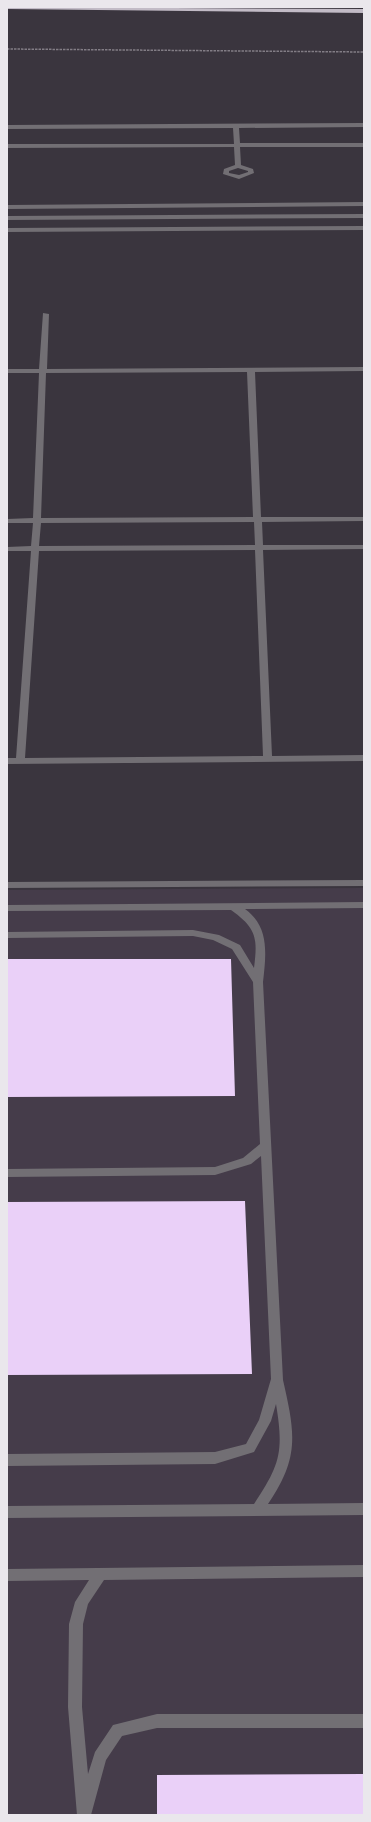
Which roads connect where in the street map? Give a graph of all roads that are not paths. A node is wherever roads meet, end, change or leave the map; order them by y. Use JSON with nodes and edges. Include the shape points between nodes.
{"nodes":[{"id":1,"x":7,"y":7,"type":"edge"},
{"id":2,"x":364,"y":11,"type":"edge"},
{"id":3,"x":364,"y":125,"type":"edge"},
{"id":4,"x":236,"y":126,"type":"junction"},
{"id":5,"x":7,"y":127,"type":"edge"},
{"id":6,"x":364,"y":145,"type":"edge"},
{"id":7,"x":7,"y":146,"type":"edge"},
{"id":8,"x":237,"y":146,"type":"junction"},
{"id":9,"x":238,"y":166,"type":"dead end"},
{"id":10,"x":364,"y":204,"type":"edge"},
{"id":11,"x":240,"y":205,"type":"junction"},
{"id":12,"x":7,"y":207,"type":"edge"},
{"id":13,"x":364,"y":216,"type":"edge"},
{"id":14,"x":241,"y":217,"type":"junction"},
{"id":15,"x":7,"y":218,"type":"edge"},
{"id":16,"x":364,"y":228,"type":"edge"},
{"id":17,"x":7,"y":230,"type":"edge"},
{"id":18,"x":45,"y":314,"type":"dead end"},
{"id":19,"x":364,"y":369,"type":"edge"},
{"id":20,"x":251,"y":370,"type":"junction"},
{"id":21,"x":7,"y":371,"type":"edge"},
{"id":22,"x":44,"y":371,"type":"junction"},
{"id":23,"x":364,"y":519,"type":"edge"},
{"id":24,"x":259,"y":520,"type":"junction"},
{"id":25,"x":7,"y":521,"type":"edge"},
{"id":26,"x":37,"y":521,"type":"junction"},
{"id":27,"x":260,"y":548,"type":"junction"},
{"id":28,"x":364,"y":548,"type":"edge"},
{"id":29,"x":7,"y":549,"type":"edge"},
{"id":30,"x":35,"y":549,"type":"junction"},
{"id":31,"x":364,"y":758,"type":"edge"},
{"id":32,"x":268,"y":759,"type":"junction"},
{"id":33,"x":7,"y":761,"type":"edge"},
{"id":34,"x":20,"y":761,"type":"junction"},
{"id":35,"x":364,"y":883,"type":"edge"},
{"id":36,"x":7,"y":885,"type":"edge"},
{"id":37,"x":233,"y":906,"type":"junction"},
{"id":38,"x":364,"y":906,"type":"edge"},
{"id":39,"x":7,"y":908,"type":"edge"},
{"id":40,"x":7,"y":935,"type":"edge"},
{"id":41,"x":258,"y":982,"type":"junction"},
{"id":42,"x":266,"y":1146,"type":"junction"},
{"id":43,"x":7,"y":1172,"type":"edge"},
{"id":44,"x":277,"y":1380,"type":"junction"},
{"id":45,"x":7,"y":1460,"type":"edge"},
{"id":46,"x":364,"y":1509,"type":"edge"},
{"id":47,"x":258,"y":1510,"type":"junction"},
{"id":48,"x":7,"y":1512,"type":"edge"},
{"id":49,"x":364,"y":1571,"type":"edge"},
{"id":50,"x":100,"y":1574,"type":"junction"},
{"id":51,"x":7,"y":1575,"type":"edge"},
{"id":52,"x":364,"y":1721,"type":"edge"},
{"id":53,"x":84,"y":1814,"type":"edge"}],
"edges":[{"from":1,"to":2,"type":"highway"},
{"from":3,"to":4,"type":"street"},
{"from":4,"to":5,"type":"street"},
{"from":4,"to":8,"type":"street"},
{"from":6,"to":8,"type":"street"},
{"from":7,"to":8,"type":"street"},
{"from":8,"to":9,"type":"street"},
{"from":10,"to":11,"type":"street"},
{"from":11,"to":12,"type":"street"},
{"from":11,"to":14,"type":"street"},
{"from":13,"to":14,"type":"street"},
{"from":14,"to":15,"type":"street"},
{"from":16,"to":17,"type":"street"},
{"from":18,"to":22,"type":"street"},
{"from":19,"to":20,"type":"street"},
{"from":20,"to":22,"type":"street"},
{"from":20,"to":24,"type":"street"},
{"from":21,"to":22,"type":"street"},
{"from":22,"to":26,"type":"street"},
{"from":23,"to":24,"type":"street"},
{"from":24,"to":26,"type":"street"},
{"from":24,"to":27,"type":"street"},
{"from":25,"to":26,"type":"street"},
{"from":26,"to":30,"type":"street"},
{"from":27,"to":28,"type":"street"},
{"from":27,"to":30,"type":"street"},
{"from":27,"to":32,"type":"street"},
{"from":29,"to":30,"type":"street"},
{"from":30,"to":34,"type":"street"},
{"from":31,"to":32,"type":"street"},
{"from":32,"to":34,"type":"street"},
{"from":33,"to":34,"type":"street"},
{"from":35,"to":36,"type":"street"},
{"from":37,"to":38,"type":"street"},
{"from":37,"to":39,"type":"street"},
{"from":37,"to":41,"type":"street","via":[[251,920],[259,932],[261,951]]},
{"from":40,"to":41,"type":"street","via":[[193,934],[215,937],[236,947]]},
{"from":41,"to":42,"type":"street"},
{"from":42,"to":43,"type":"street","via":[[247,1161],[215,1171]]},
{"from":42,"to":44,"type":"street"},
{"from":44,"to":45,"type":"street","via":[[265,1422],[250,1448],[215,1458]]},
{"from":44,"to":47,"type":"street","via":[[287,1445],[281,1472]]},
{"from":46,"to":47,"type":"street"},
{"from":47,"to":48,"type":"street"},
{"from":49,"to":50,"type":"street"},
{"from":50,"to":51,"type":"street"},
{"from":50,"to":53,"type":"street","via":[[82,1602],[76,1624],[75,1707]]},
{"from":52,"to":53,"type":"street","via":[[157,1721],[118,1730],[100,1757]]}]}
